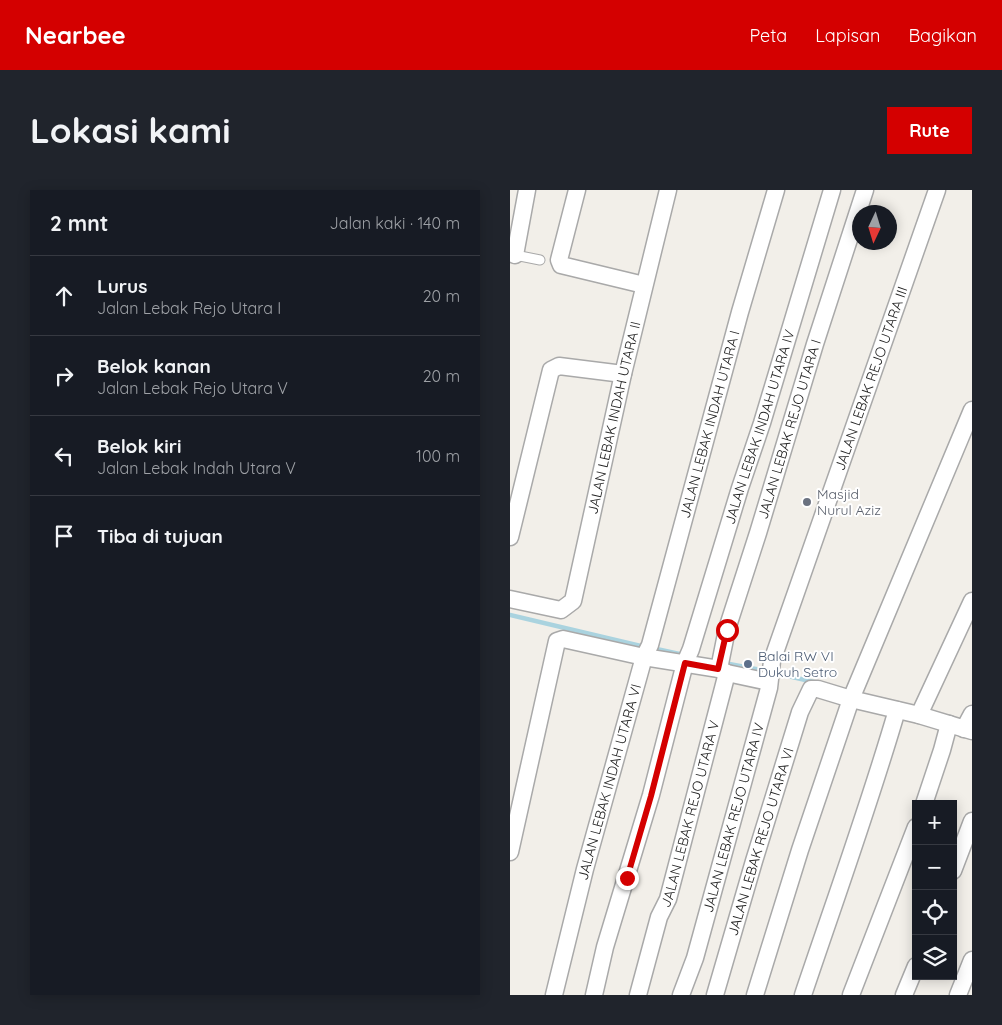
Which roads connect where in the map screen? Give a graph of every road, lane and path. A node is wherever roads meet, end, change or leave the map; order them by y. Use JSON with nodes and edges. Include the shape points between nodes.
{"nodes":[{"id":1,"x":527,"y":190,"type":"edge"},
{"id":2,"x":577,"y":190,"type":"edge"},
{"id":3,"x":668,"y":190,"type":"edge"},
{"id":4,"x":776,"y":190,"type":"edge"},
{"id":5,"x":832,"y":190,"type":"edge"},
{"id":6,"x":865,"y":190,"type":"edge"},
{"id":7,"x":937,"y":190,"type":"edge"},
{"id":8,"x":513,"y":254,"type":"edge"},
{"id":9,"x":540,"y":260,"type":"dead end"},
{"id":10,"x":644,"y":285,"type":"junction"},
{"id":11,"x":623,"y":374,"type":"junction"},
{"id":12,"x":972,"y":410,"type":"edge"},
{"id":13,"x":510,"y":537,"type":"edge"},
{"id":14,"x":510,"y":599,"type":"edge"},
{"id":15,"x":972,"y":601,"type":"edge"},
{"id":16,"x":646,"y":651,"type":"junction"},
{"id":17,"x":688,"y":657,"type":"junction"},
{"id":18,"x":722,"y":666,"type":"junction"},
{"id":19,"x":770,"y":672,"type":"junction"},
{"id":20,"x":854,"y":694,"type":"junction"},
{"id":21,"x":897,"y":710,"type":"junction"},
{"id":22,"x":972,"y":714,"type":"edge"},
{"id":23,"x":919,"y":715,"type":"junction"},
{"id":24,"x":962,"y":728,"type":"edge"},
{"id":25,"x":925,"y":800,"type":"edge"},
{"id":26,"x":972,"y":821,"type":"edge"},
{"id":27,"x":912,"y":837,"type":"edge"},
{"id":28,"x":510,"y":852,"type":"edge"},
{"id":29,"x":957,"y":860,"type":"edge"},
{"id":30,"x":972,"y":960,"type":"edge"},
{"id":31,"x":912,"y":976,"type":"edge"},
{"id":32,"x":554,"y":995,"type":"edge"},
{"id":33,"x":594,"y":995,"type":"edge"},
{"id":34,"x":638,"y":995,"type":"edge"},
{"id":35,"x":682,"y":995,"type":"edge"},
{"id":36,"x":715,"y":995,"type":"edge"},
{"id":37,"x":755,"y":995,"type":"edge"},
{"id":38,"x":803,"y":995,"type":"edge"},
{"id":39,"x":851,"y":995,"type":"edge"},
{"id":40,"x":904,"y":995,"type":"edge"},
{"id":41,"x":958,"y":995,"type":"edge"}],
"edges":[{"from":1,"to":8,"type":"street"},
{"from":2,"to":10,"type":"street","via":[[559,260],[561,265]]},
{"from":3,"to":10,"type":"street","name":"JALAN LEBAK INDAH UTARA II"},
{"from":4,"to":16,"type":"street","name":"JALAN LEBAK INDAH UTARA I"},
{"from":5,"to":17,"type":"street","name":"JALAN LEBAK INDAH UTARA IV"},
{"from":6,"to":18,"type":"street","name":"JALAN LEBAK REJO UTARA I","via":[[727,630]]},
{"from":7,"to":19,"type":"street","name":"JALAN LEBAK REJO UTARA III"},
{"from":8,"to":9,"type":"lane"},
{"from":10,"to":11,"type":"street","name":"JALAN LEBAK INDAH UTARA II"},
{"from":11,"to":13,"type":"street","via":[[559,366],[551,370]]},
{"from":11,"to":14,"type":"street","name":"JALAN LEBAK INDAH UTARA II","via":[[573,601],[562,610]]},
{"from":12,"to":20,"type":"street"},
{"from":15,"to":23,"type":"street"},
{"from":16,"to":17,"type":"street"},
{"from":16,"to":28,"type":"street","via":[[563,639],[557,641]]},
{"from":16,"to":32,"type":"street","name":"JALAN LEBAK INDAH UTARA VI","via":[[585,869]]},
{"from":17,"to":18,"type":"street"},
{"from":17,"to":33,"type":"street","name":"JALAN LEBAK INDAH UTARA IV"},
{"from":18,"to":19,"type":"street"},
{"from":18,"to":34,"type":"street","name":"JALAN LEBAK REJO UTARA V","via":[[668,899],[659,917]]},
{"from":19,"to":35,"type":"street","name":"JALAN LEBAK REJO UTARA IV","via":[[769,688]]},
{"from":20,"to":21,"type":"street"},
{"from":20,"to":36,"type":"street","name":"JALAN LEBAK REJO UTARA VI","via":[[811,689],[800,712]]},
{"from":20,"to":37,"type":"street","via":[[800,850]]},
{"from":21,"to":23,"type":"street"},
{"from":21,"to":38,"type":"street"},
{"from":22,"to":24,"type":"street"},
{"from":23,"to":24,"type":"street"},
{"from":24,"to":25,"type":"street","via":[[942,750]]},
{"from":26,"to":29,"type":"street"},
{"from":27,"to":39,"type":"street"},
{"from":30,"to":41,"type":"street"},
{"from":31,"to":40,"type":"street"}]}
